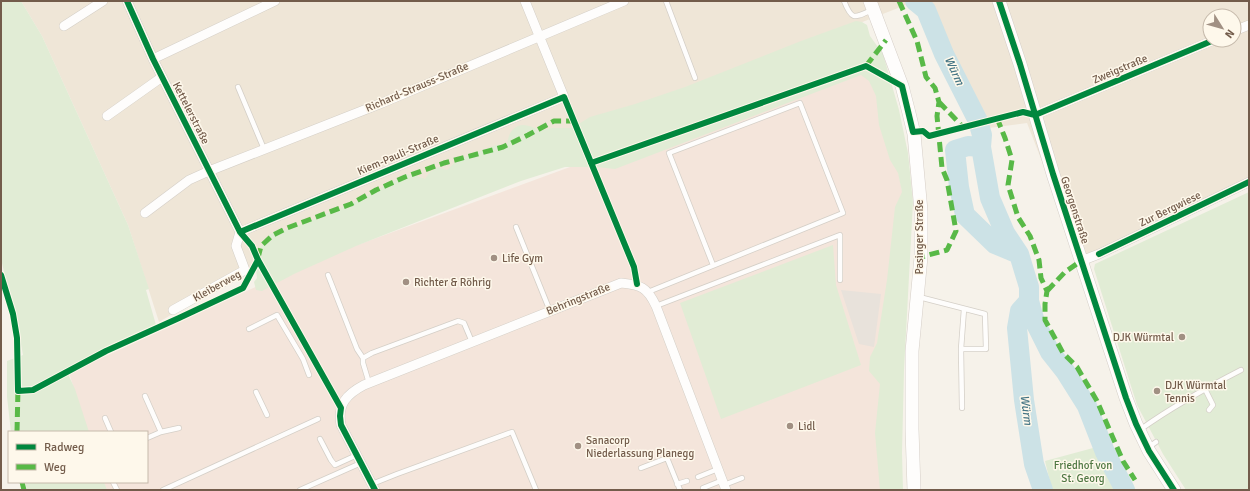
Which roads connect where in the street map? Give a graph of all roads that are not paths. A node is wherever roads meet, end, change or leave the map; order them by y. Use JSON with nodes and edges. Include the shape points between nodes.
{"nodes":[{"id":1,"x":103,"y":1,"type":"edge"},
{"id":2,"x":127,"y":1,"type":"edge"},
{"id":3,"x":275,"y":1,"type":"edge"},
{"id":4,"x":524,"y":1,"type":"edge"},
{"id":5,"x":624,"y":1,"type":"edge"},
{"id":6,"x":666,"y":1,"type":"edge"},
{"id":7,"x":844,"y":1,"type":"edge"},
{"id":8,"x":999,"y":1,"type":"edge"},
{"id":9,"x":872,"y":5,"type":"edge"},
{"id":10,"x":64,"y":26,"type":"dead end"},
{"id":11,"x":538,"y":36,"type":"junction"},
{"id":12,"x":1202,"y":45,"type":"edge"},
{"id":13,"x":153,"y":59,"type":"junction"},
{"id":14,"x":162,"y":77,"type":"junction"},
{"id":15,"x":695,"y":78,"type":"dead end"},
{"id":16,"x":238,"y":87,"type":"dead end"},
{"id":17,"x":107,"y":116,"type":"dead end"},
{"id":18,"x":1035,"y":116,"type":"junction"},
{"id":19,"x":264,"y":149,"type":"junction"},
{"id":20,"x":209,"y":171,"type":"junction"},
{"id":21,"x":1249,"y":182,"type":"edge"},
{"id":22,"x":145,"y":213,"type":"dead end"},
{"id":23,"x":516,"y":227,"type":"dead end"},
{"id":24,"x":240,"y":232,"type":"junction"},
{"id":25,"x":1082,"y":261,"type":"junction"},
{"id":26,"x":713,"y":265,"type":"junction"},
{"id":27,"x":328,"y":275,"type":"dead end"},
{"id":28,"x":840,"y":280,"type":"dead end"},
{"id":29,"x":648,"y":292,"type":"junction"},
{"id":30,"x":917,"y":297,"type":"junction"},
{"id":31,"x":656,"y":306,"type":"junction"},
{"id":32,"x":964,"y":309,"type":"junction"},
{"id":33,"x":173,"y":310,"type":"dead end"},
{"id":34,"x":550,"y":311,"type":"junction"},
{"id":35,"x":249,"y":329,"type":"dead end"},
{"id":36,"x":472,"y":342,"type":"junction"},
{"id":37,"x":961,"y":349,"type":"junction"},
{"id":38,"x":363,"y":358,"type":"junction"},
{"id":39,"x":1241,"y":370,"type":"dead end"},
{"id":40,"x":309,"y":375,"type":"dead end"},
{"id":41,"x":369,"y":383,"type":"junction"},
{"id":42,"x":1205,"y":389,"type":"junction"},
{"id":43,"x":256,"y":392,"type":"dead end"},
{"id":44,"x":145,"y":396,"type":"dead end"},
{"id":45,"x":962,"y":408,"type":"dead end"},
{"id":46,"x":1209,"y":410,"type":"dead end"},
{"id":47,"x":267,"y":415,"type":"dead end"},
{"id":48,"x":104,"y":418,"type":"dead end"},
{"id":49,"x":318,"y":419,"type":"dead end"},
{"id":50,"x":1138,"y":427,"type":"junction"},
{"id":51,"x":179,"y":428,"type":"dead end"},
{"id":52,"x":110,"y":431,"type":"edge"},
{"id":53,"x":162,"y":432,"type":"junction"},
{"id":54,"x":148,"y":438,"type":"edge"},
{"id":55,"x":320,"y":439,"type":"dead end"},
{"id":56,"x":359,"y":459,"type":"junction"},
{"id":57,"x":641,"y":468,"type":"dead end"},
{"id":58,"x":718,"y":469,"type":"junction"},
{"id":59,"x":698,"y":477,"type":"dead end"},
{"id":60,"x":742,"y":478,"type":"dead end"},
{"id":61,"x":687,"y":481,"type":"dead end"},
{"id":62,"x":678,"y":484,"type":"junction"},
{"id":63,"x":724,"y":485,"type":"edge"},
{"id":64,"x":374,"y":487,"type":"edge"},
{"id":65,"x":915,"y":487,"type":"edge"},
{"id":66,"x":703,"y":488,"type":"dead end"},
{"id":67,"x":163,"y":490,"type":"edge"},
{"id":68,"x":300,"y":490,"type":"edge"},
{"id":69,"x":536,"y":490,"type":"edge"},
{"id":70,"x":680,"y":490,"type":"edge"},
{"id":71,"x":1174,"y":490,"type":"edge"}],
"edges":[{"from":1,"to":10,"type":"street"},
{"from":2,"to":13,"type":"street","name":"Kettelerstraße"},
{"from":3,"to":13,"type":"street"},
{"from":4,"to":11,"type":"street"},
{"from":5,"to":11,"type":"street","name":"Richard-Strauss-Straße"},
{"from":6,"to":15,"type":"lane"},
{"from":7,"to":9,"type":"lane","via":[[853,16],[857,16]]},
{"from":8,"to":18,"type":"street","name":"Georgenstraße"},
{"from":9,"to":30,"type":"street","name":"Pasinger Straße","via":[[902,86],[914,134],[921,212],[921,257]]},
{"from":11,"to":19,"type":"street","name":"Richard-Strauss-Straße","via":[[382,103]]},
{"from":11,"to":24,"type":"street","name":"Kiem-Pauli-Straße","via":[[564,97]]},
{"from":12,"to":18,"type":"street","name":"Zweigstraße"},
{"from":13,"to":14,"type":"street","name":"Kettelerstraße"},
{"from":14,"to":17,"type":"street"},
{"from":14,"to":20,"type":"street","name":"Kettelerstraße"},
{"from":16,"to":19,"type":"lane"},
{"from":18,"to":25,"type":"street","name":"Georgenstraße"},
{"from":19,"to":20,"type":"street","name":"Richard-Strauss-Straße"},
{"from":20,"to":22,"type":"street","name":"Richard-Strauss-Straße","via":[[189,180]]},
{"from":20,"to":24,"type":"street","name":"Kettelerstraße"},
{"from":21,"to":25,"type":"street","name":"Zur Bergwiese"},
{"from":23,"to":34,"type":"lane"},
{"from":24,"to":33,"type":"street","name":"Kleiberweg","via":[[236,246],[245,270]]},
{"from":25,"to":50,"type":"street","name":"Georgenstraße","via":[[1126,398]]},
{"from":26,"to":26,"type":"lane","via":[[669,153],[800,103],[843,213]]},
{"from":26,"to":29,"type":"lane"},
{"from":27,"to":38,"type":"lane","via":[[357,349]]},
{"from":28,"to":31,"type":"lane","via":[[840,234]]},
{"from":29,"to":31,"type":"street"},
{"from":29,"to":34,"type":"street","name":"Behringstraße","via":[[637,284],[621,283]]},
{"from":30,"to":32,"type":"lane"},
{"from":30,"to":65,"type":"street","name":"Pasinger Straße","via":[[912,352]]},
{"from":31,"to":58,"type":"street"},
{"from":32,"to":37,"type":"lane"},
{"from":32,"to":37,"type":"lane","via":[[985,314],[986,349]]},
{"from":34,"to":36,"type":"street","name":"Behringstraße"},
{"from":35,"to":40,"type":"lane","via":[[277,315],[303,359]]},
{"from":36,"to":38,"type":"lane","via":[[464,323],[458,321],[372,352]]},
{"from":36,"to":41,"type":"street","name":"Behringstraße"},
{"from":37,"to":45,"type":"lane"},
{"from":38,"to":41,"type":"lane"},
{"from":39,"to":42,"type":"lane"},
{"from":41,"to":56,"type":"street","name":"Behringstraße","via":[[353,391],[341,408],[341,425]]},
{"from":42,"to":46,"type":"lane","via":[[1213,405]]},
{"from":42,"to":50,"type":"lane"},
{"from":43,"to":47,"type":"lane"},
{"from":44,"to":53,"type":"lane"},
{"from":48,"to":52,"type":"lane"},
{"from":49,"to":67,"type":"lane"},
{"from":50,"to":71,"type":"street","name":"Georgenstraße","via":[[1152,445]]},
{"from":51,"to":53,"type":"lane"},
{"from":53,"to":54,"type":"lane"},
{"from":55,"to":56,"type":"lane","via":[[336,465]]},
{"from":56,"to":64,"type":"street"},
{"from":56,"to":68,"type":"lane"},
{"from":57,"to":62,"type":"lane","via":[[667,458]]},
{"from":58,"to":59,"type":"lane"},
{"from":58,"to":63,"type":"street"},
{"from":60,"to":63,"type":"lane"},
{"from":61,"to":62,"type":"lane"},
{"from":62,"to":70,"type":"lane"},
{"from":63,"to":66,"type":"lane"},
{"from":64,"to":69,"type":"lane","via":[[397,474],[512,432]]}]}
